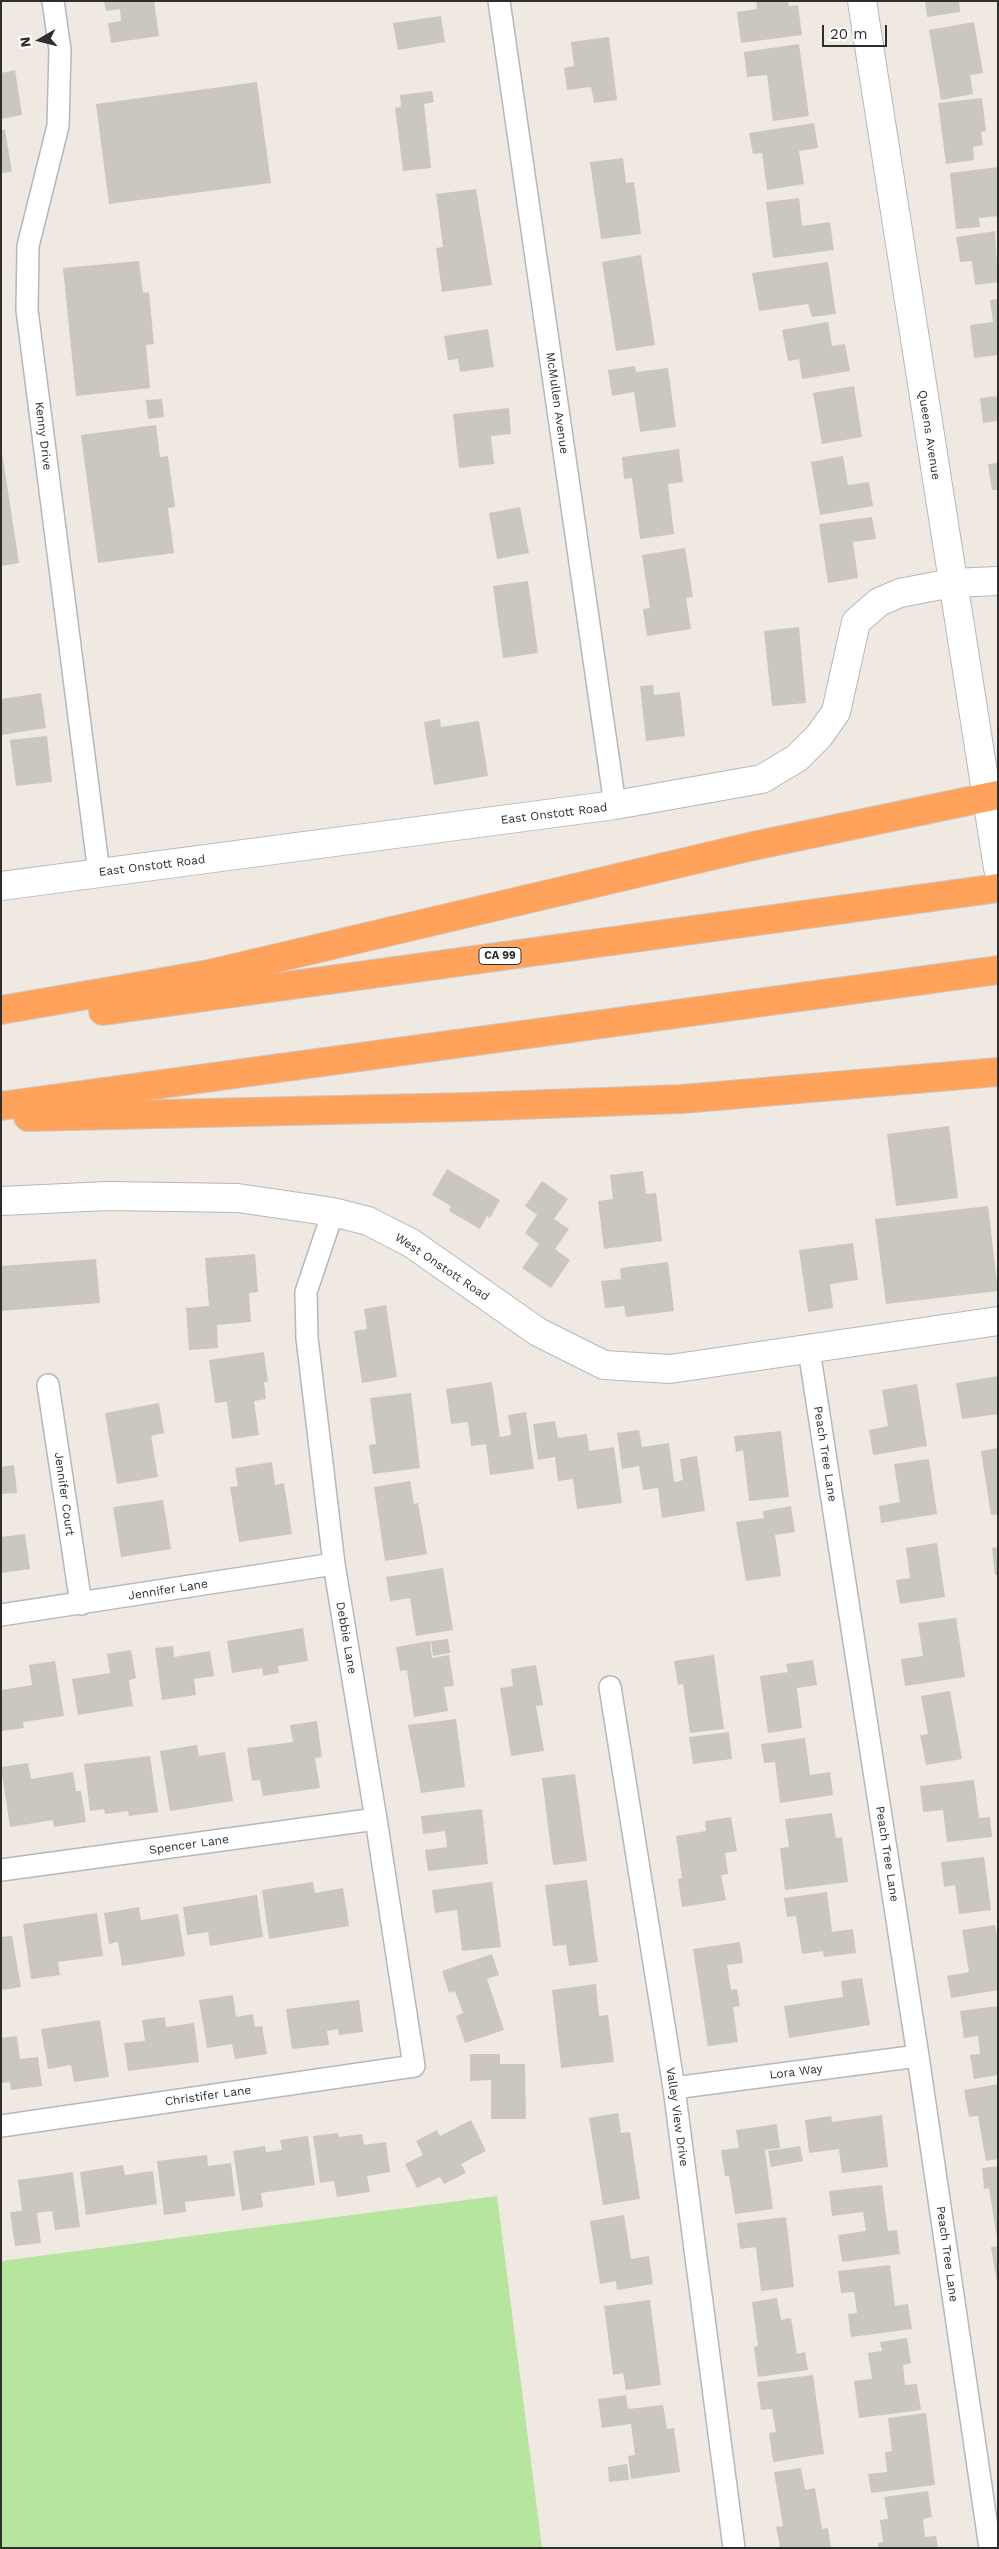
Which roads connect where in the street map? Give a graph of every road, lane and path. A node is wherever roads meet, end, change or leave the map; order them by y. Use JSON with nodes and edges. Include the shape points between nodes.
{"nodes":[{"id":1,"x":53,"y":1,"type":"edge"},
{"id":2,"x":498,"y":1,"type":"edge"},
{"id":3,"x":862,"y":1,"type":"edge"},
{"id":4,"x":998,"y":581,"type":"edge"},
{"id":5,"x":952,"y":583,"type":"junction"},
{"id":6,"x":992,"y":796,"type":"edge"},
{"id":7,"x":616,"y":805,"type":"junction"},
{"id":8,"x":998,"y":868,"type":"edge"},
{"id":9,"x":99,"y":873,"type":"junction"},
{"id":10,"x":1,"y":886,"type":"edge"},
{"id":11,"x":998,"y":888,"type":"edge"},
{"id":12,"x":998,"y":970,"type":"edge"},
{"id":13,"x":1,"y":1010,"type":"edge"},
{"id":14,"x":1,"y":1025,"type":"edge"},
{"id":15,"x":998,"y":1072,"type":"edge"},
{"id":16,"x":1,"y":1106,"type":"edge"},
{"id":17,"x":1,"y":1118,"type":"edge"},
{"id":18,"x":1,"y":1201,"type":"edge"},
{"id":19,"x":333,"y":1212,"type":"junction"},
{"id":20,"x":998,"y":1321,"type":"edge"},
{"id":21,"x":809,"y":1350,"type":"junction"},
{"id":22,"x":48,"y":1385,"type":"dead end"},
{"id":23,"x":334,"y":1564,"type":"junction"},
{"id":24,"x":80,"y":1604,"type":"junction"},
{"id":25,"x":1,"y":1615,"type":"edge"},
{"id":26,"x":610,"y":1687,"type":"dead end"},
{"id":27,"x":376,"y":1819,"type":"junction"},
{"id":28,"x":1,"y":1870,"type":"edge"},
{"id":29,"x":918,"y":2056,"type":"junction"},
{"id":30,"x":414,"y":2066,"type":"joint"},
{"id":31,"x":674,"y":2088,"type":"junction"},
{"id":32,"x":1,"y":2126,"type":"edge"},
{"id":33,"x":991,"y":2503,"type":"edge"},
{"id":34,"x":734,"y":2548,"type":"edge"},
{"id":35,"x":990,"y":2548,"type":"edge"}],
"edges":[{"from":1,"to":9,"type":"street","name":"Kenny Drive","via":[[60,50],[58,126],[28,246],[26,310]]},
{"from":2,"to":7,"type":"street","name":"McMullen Avenue"},
{"from":3,"to":5,"type":"street","name":"Queens Avenue"},
{"from":4,"to":5,"type":"street","name":"East Onstott Road"},
{"from":5,"to":6,"type":"street","name":"Queens Avenue"},
{"from":5,"to":7,"type":"street","name":"East Onstott Road","via":[[900,592],[879,602],[856,622],[836,712],[819,736],[797,758],[762,779]]},
{"from":6,"to":8,"type":"street","name":"Queens Avenue","via":[[993,840]]},
{"from":6,"to":13,"type":"highway","via":[[753,846],[209,974]]},
{"from":7,"to":9,"type":"street","name":"East Onstott Road"},
{"from":9,"to":10,"type":"street","name":"East Onstott Road"},
{"from":11,"to":14,"type":"highway","number":"CA 99"},
{"from":12,"to":16,"type":"highway"},
{"from":15,"to":17,"type":"highway","via":[[682,1099]]},
{"from":18,"to":19,"type":"street","name":"West Onstott Road","via":[[108,1196],[238,1198]]},
{"from":19,"to":21,"type":"street","name":"West Onstott Road","via":[[368,1221],[411,1243],[538,1332],[604,1365],[670,1369]]},
{"from":19,"to":23,"type":"street","name":"Debbie Lane","via":[[306,1292],[307,1338]]},
{"from":20,"to":21,"type":"street"},
{"from":21,"to":29,"type":"street","name":"Peach Tree Lane"},
{"from":22,"to":24,"type":"street","name":"Jennifer Court"},
{"from":23,"to":24,"type":"street","name":"Jennifer Lane"},
{"from":23,"to":27,"type":"street","name":"Debbie Lane"},
{"from":24,"to":25,"type":"street","name":"Jennifer Lane"},
{"from":26,"to":31,"type":"street","name":"Valley View Drive"},
{"from":27,"to":28,"type":"street","name":"Spencer Lane"},
{"from":27,"to":30,"type":"street","name":"Debbie Lane"},
{"from":29,"to":31,"type":"street","name":"Lora Way"},
{"from":29,"to":33,"type":"street","name":"Peach Tree Lane"},
{"from":30,"to":32,"type":"street","name":"Christifer Lane"},
{"from":31,"to":34,"type":"street","name":"Valley View Drive"},
{"from":33,"to":35,"type":"street","name":"Peach Tree Lane"}]}
